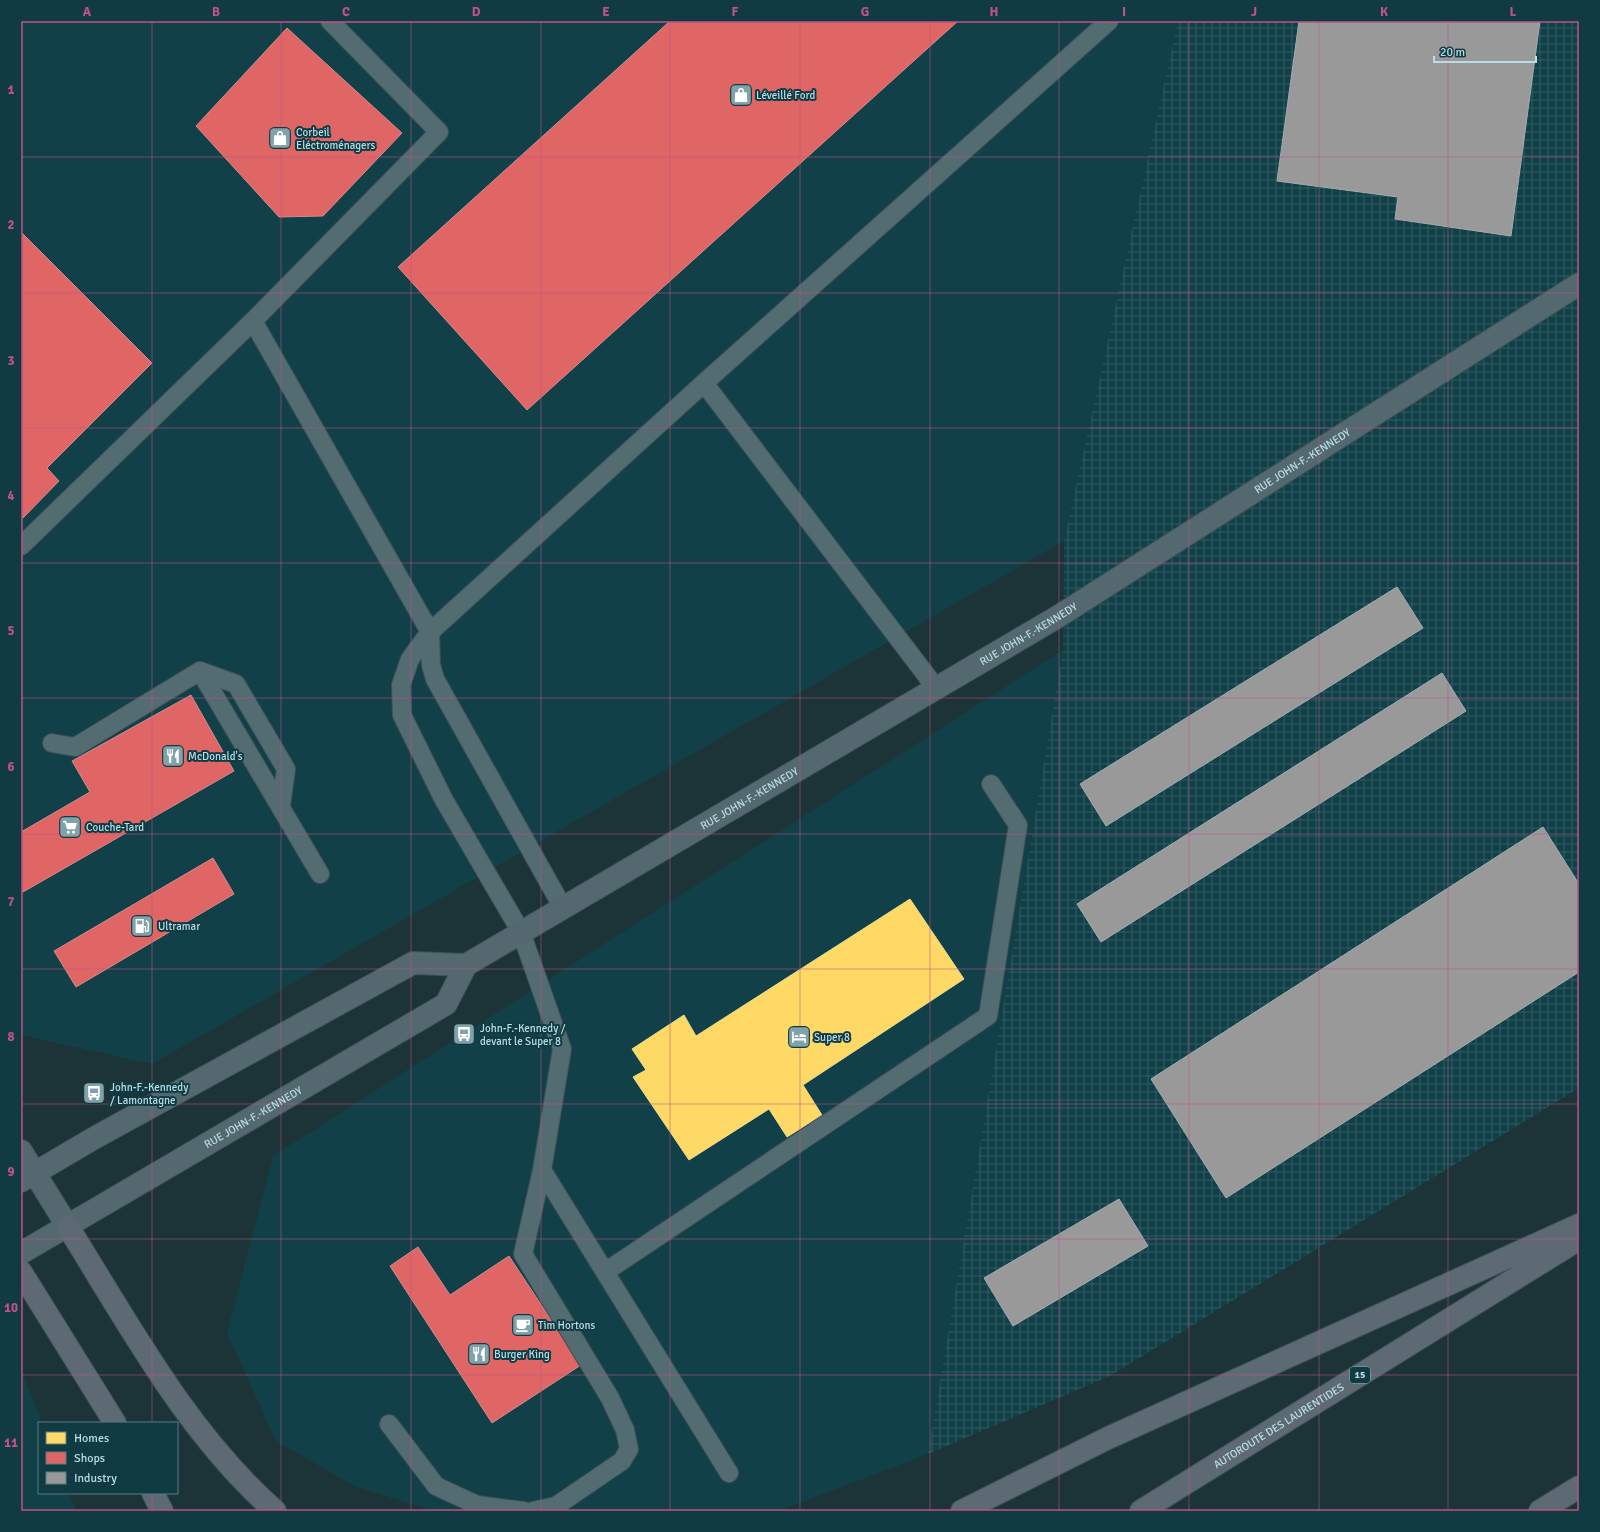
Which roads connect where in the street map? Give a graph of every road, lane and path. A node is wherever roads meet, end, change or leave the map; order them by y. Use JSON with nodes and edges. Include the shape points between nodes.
{"nodes":[{"id":1,"x":330,"y":21,"type":"edge"},
{"id":2,"x":1109,"y":21,"type":"edge"},
{"id":3,"x":1579,"y":284,"type":"edge"},
{"id":4,"x":253,"y":321,"type":"junction"},
{"id":5,"x":704,"y":383,"type":"junction"},
{"id":6,"x":21,"y":546,"type":"edge"},
{"id":7,"x":430,"y":632,"type":"junction"},
{"id":8,"x":200,"y":671,"type":"junction"},
{"id":9,"x":936,"y":688,"type":"junction"},
{"id":10,"x":52,"y":743,"type":"dead end"},
{"id":11,"x":992,"y":784,"type":"dead end"},
{"id":12,"x":281,"y":806,"type":"junction"},
{"id":13,"x":320,"y":874,"type":"dead end"},
{"id":14,"x":563,"y":908,"type":"junction"},
{"id":15,"x":521,"y":932,"type":"junction"},
{"id":16,"x":466,"y":964,"type":"junction"},
{"id":17,"x":21,"y":1151,"type":"edge"},
{"id":18,"x":542,"y":1170,"type":"junction"},
{"id":19,"x":28,"y":1177,"type":"edge"},
{"id":20,"x":1579,"y":1225,"type":"edge"},
{"id":21,"x":68,"y":1227,"type":"junction"},
{"id":22,"x":1579,"y":1239,"type":"edge"},
{"id":23,"x":21,"y":1253,"type":"edge"},
{"id":24,"x":21,"y":1272,"type":"edge"},
{"id":25,"x":605,"y":1272,"type":"junction"},
{"id":26,"x":114,"y":1422,"type":"edge"},
{"id":27,"x":389,"y":1424,"type":"dead end"},
{"id":28,"x":729,"y":1473,"type":"dead end"},
{"id":29,"x":1579,"y":1487,"type":"edge"},
{"id":30,"x":154,"y":1494,"type":"edge"},
{"id":31,"x":162,"y":1511,"type":"edge"},
{"id":32,"x":275,"y":1511,"type":"edge"},
{"id":33,"x":524,"y":1511,"type":"edge"},
{"id":34,"x":533,"y":1511,"type":"edge"},
{"id":35,"x":962,"y":1511,"type":"edge"},
{"id":36,"x":1141,"y":1511,"type":"edge"},
{"id":37,"x":1540,"y":1511,"type":"edge"}],
"edges":[{"from":1,"to":4,"type":"lane","via":[[439,132]]},
{"from":2,"to":5,"type":"lane"},
{"from":3,"to":9,"type":"street","name":"RUE JOHN-F.-KENNEDY","via":[[1065,611]]},
{"from":4,"to":6,"type":"lane"},
{"from":4,"to":7,"type":"lane"},
{"from":5,"to":7,"type":"lane"},
{"from":5,"to":9,"type":"lane"},
{"from":7,"to":14,"type":"lane","via":[[431,666],[435,679]]},
{"from":7,"to":15,"type":"lane","via":[[410,659],[400,685],[402,715],[444,800]]},
{"from":8,"to":10,"type":"lane","via":[[75,747]]},
{"from":8,"to":12,"type":"lane"},
{"from":8,"to":12,"type":"lane","via":[[236,684],[286,769]]},
{"from":9,"to":14,"type":"street","name":"RUE JOHN-F.-KENNEDY"},
{"from":11,"to":25,"type":"lane","via":[[1018,825],[988,1016]]},
{"from":12,"to":13,"type":"lane"},
{"from":14,"to":15,"type":"street","name":"RUE JOHN-F.-KENNEDY"},
{"from":15,"to":16,"type":"street","name":"RUE JOHN-F.-KENNEDY"},
{"from":15,"to":18,"type":"lane","via":[[562,1049]]},
{"from":16,"to":19,"type":"street","via":[[413,963]]},
{"from":16,"to":21,"type":"street","name":"RUE JOHN-F.-KENNEDY","via":[[446,1004]]},
{"from":17,"to":19,"type":"street"},
{"from":18,"to":25,"type":"lane"},
{"from":18,"to":34,"type":"lane","via":[[523,1254],[610,1398],[625,1430],[629,1449],[622,1461],[556,1506]]},
{"from":19,"to":21,"type":"street"},
{"from":20,"to":35,"type":"highway","via":[[1108,1438]]},
{"from":21,"to":23,"type":"street","name":"RUE JOHN-F.-KENNEDY"},
{"from":21,"to":32,"type":"highway","via":[[180,1406],[229,1467]]},
{"from":22,"to":36,"type":"highway","name":"AUTOROUTE DES LAURENTIDES","number":"15"},
{"from":24,"to":26,"type":"highway"},
{"from":25,"to":28,"type":"lane"},
{"from":27,"to":33,"type":"lane","via":[[436,1486],[477,1505]]},
{"from":29,"to":37,"type":"highway"},
{"from":30,"to":31,"type":"highway"}]}
